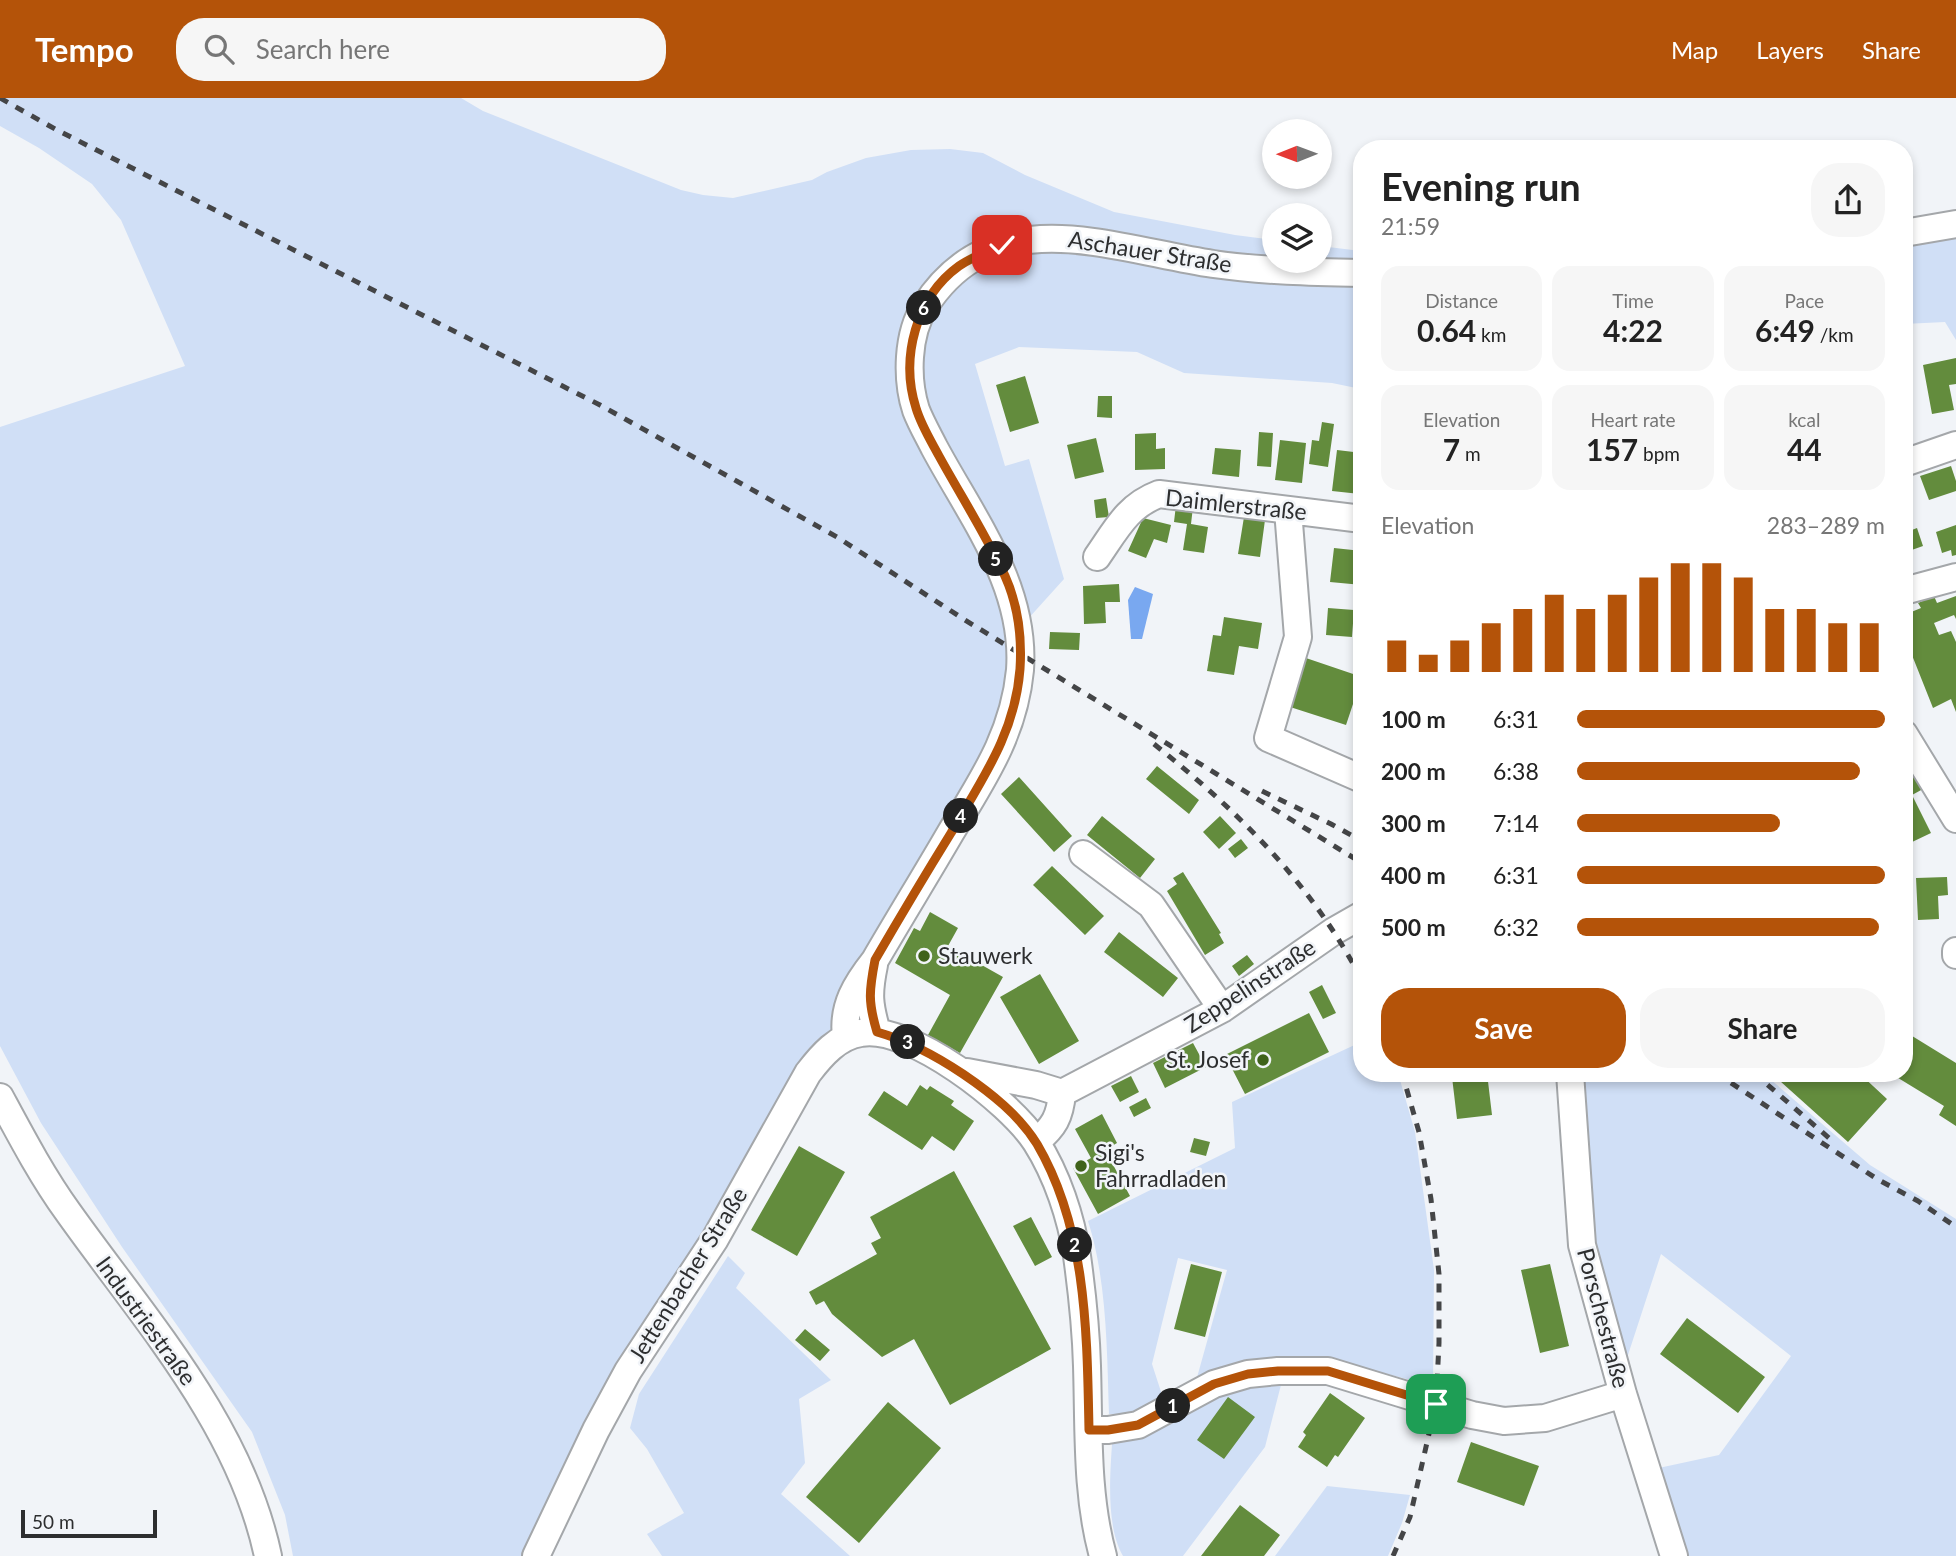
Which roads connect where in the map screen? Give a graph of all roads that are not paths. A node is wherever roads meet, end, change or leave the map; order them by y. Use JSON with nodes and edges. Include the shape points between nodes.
{"nodes":[{"id":1,"x":1956,"y":224,"type":"edge"},
{"id":2,"x":1913,"y":231,"type":"edge"},
{"id":3,"x":1353,"y":274,"type":"edge"},
{"id":4,"x":1956,"y":445,"type":"edge"},
{"id":5,"x":1913,"y":460,"type":"edge"},
{"id":6,"x":1288,"y":510,"type":"junction"},
{"id":7,"x":1353,"y":518,"type":"edge"},
{"id":8,"x":1097,"y":557,"type":"dead end"},
{"id":9,"x":1956,"y":578,"type":"edge"},
{"id":10,"x":1913,"y":589,"type":"edge"},
{"id":11,"x":1913,"y":750,"type":"edge"},
{"id":12,"x":1353,"y":775,"type":"edge"},
{"id":13,"x":1956,"y":819,"type":"edge"},
{"id":14,"x":1083,"y":854,"type":"dead end"},
{"id":15,"x":1353,"y":920,"type":"edge"},
{"id":16,"x":875,"y":960,"type":"junction"},
{"id":17,"x":1222,"y":1009,"type":"junction"},
{"id":18,"x":877,"y":1032,"type":"junction"},
{"id":19,"x":846,"y":1037,"type":"junction"},
{"id":20,"x":958,"y":1071,"type":"junction"},
{"id":21,"x":1571,"y":1082,"type":"edge"},
{"id":22,"x":1062,"y":1093,"type":"junction"},
{"id":23,"x":0,"y":1097,"type":"edge"},
{"id":24,"x":1036,"y":1142,"type":"junction"},
{"id":25,"x":1623,"y":1395,"type":"junction"},
{"id":26,"x":1089,"y":1430,"type":"junction"},
{"id":27,"x":268,"y":1556,"type":"edge"},
{"id":28,"x":537,"y":1556,"type":"edge"},
{"id":29,"x":1103,"y":1556,"type":"edge"},
{"id":30,"x":1674,"y":1556,"type":"edge"}],
"edges":[{"from":1,"to":2,"type":"street"},
{"from":3,"to":16,"type":"street","name":"Aschauer Straße","via":[[1214,264],[1096,241],[1035,239],[1002,245],[959,266],[931,297],[915,328],[912,396],[928,435],[1005,576],[1017,617],[1020,667],[1014,707],[1000,749]]},
{"from":4,"to":5,"type":"street"},
{"from":6,"to":7,"type":"street","name":"Daimlerstraße"},
{"from":6,"to":8,"type":"street","name":"Daimlerstraße","via":[[1159,494],[1131,509]]},
{"from":6,"to":12,"type":"street","via":[[1298,638],[1268,738]]},
{"from":9,"to":10,"type":"street"},
{"from":11,"to":13,"type":"street"},
{"from":14,"to":17,"type":"street","via":[[1151,905]]},
{"from":15,"to":17,"type":"street","name":"Zeppelinstraße"},
{"from":16,"to":18,"type":"street","name":"Aschauer Straße","via":[[869,1005]]},
{"from":16,"to":19,"type":"street","name":"Aschauer Straße","via":[[850,998],[844,1022]]},
{"from":17,"to":22,"type":"street","name":"Zeppelinstraße"},
{"from":18,"to":19,"type":"street"},
{"from":18,"to":20,"type":"street","via":[[904,1040]]},
{"from":19,"to":28,"type":"street","name":"Jettenbacher Straße","via":[[808,1073],[715,1239],[628,1371]]},
{"from":20,"to":22,"type":"street"},
{"from":20,"to":24,"type":"street","via":[[989,1092]]},
{"from":21,"to":25,"type":"street","name":"Porschestraße","via":[[1582,1245]]},
{"from":22,"to":24,"type":"street","via":[[1050,1131]]},
{"from":23,"to":27,"type":"street","name":"Industriestraße","via":[[65,1209],[202,1399],[249,1492]]},
{"from":24,"to":26,"type":"street","via":[[1058,1185],[1076,1252]]},
{"from":25,"to":26,"type":"street","via":[[1545,1418],[1504,1421],[1328,1371],[1278,1371],[1214,1384],[1138,1425]]},
{"from":25,"to":30,"type":"street","name":"Porschestraße"},
{"from":26,"to":29,"type":"street","via":[[1093,1506]]}]}
